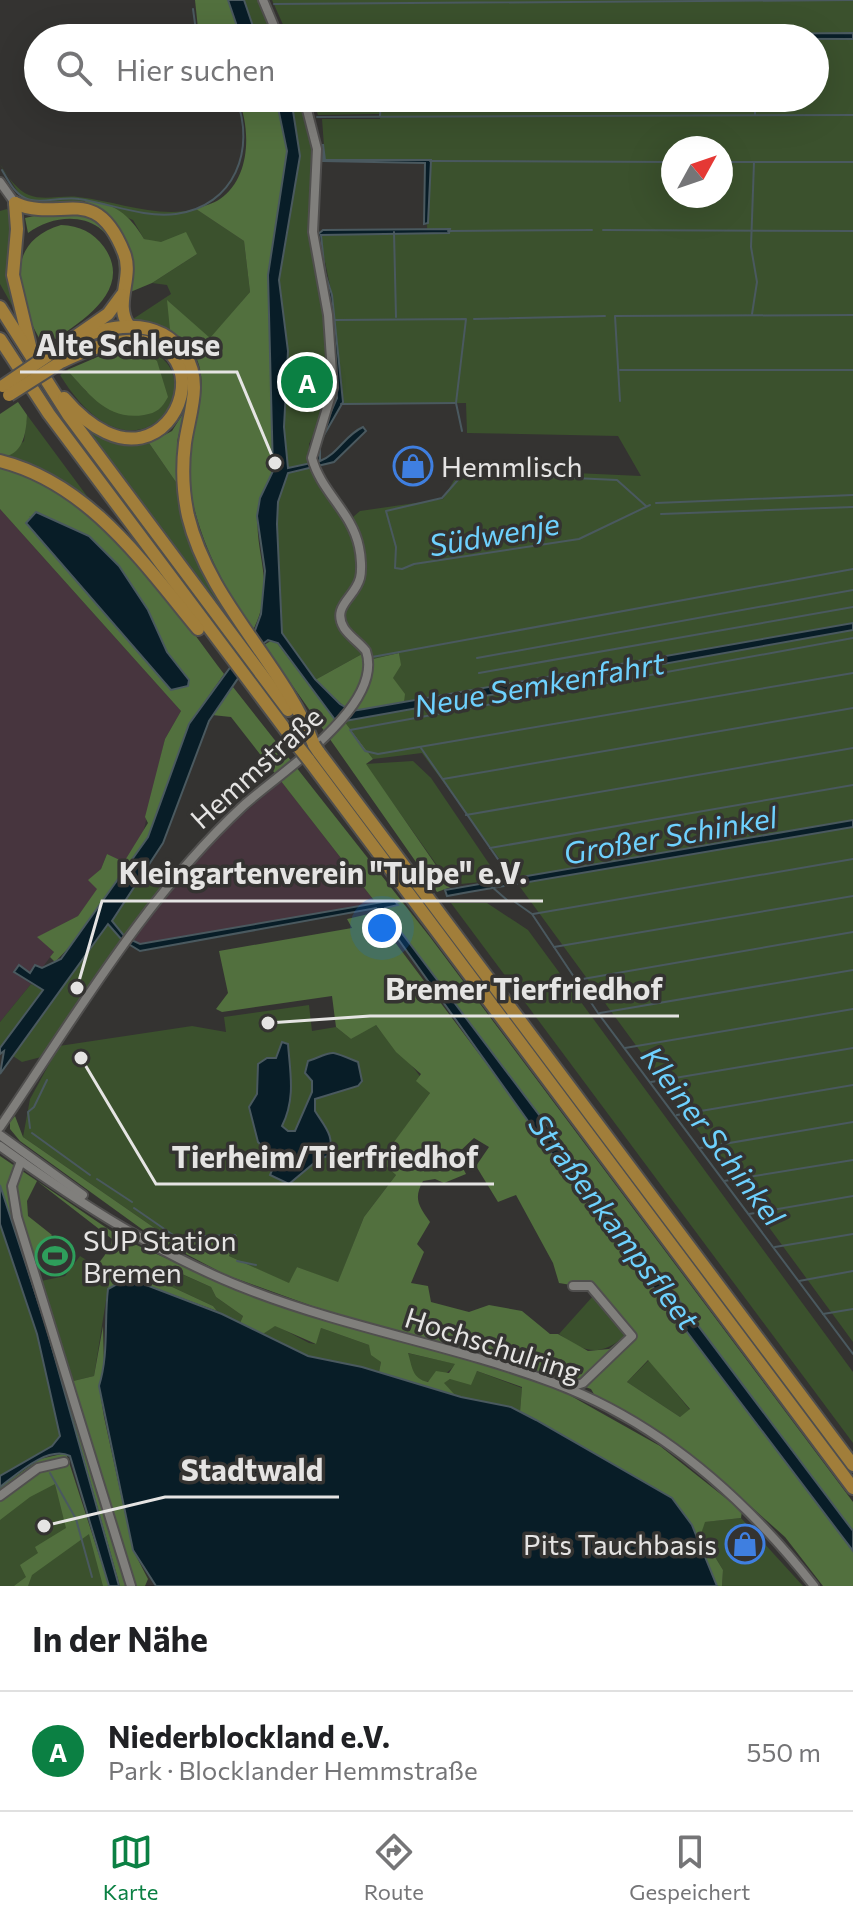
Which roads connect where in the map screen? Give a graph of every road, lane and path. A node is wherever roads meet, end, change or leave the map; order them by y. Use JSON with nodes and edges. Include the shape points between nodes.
{"nodes":[{"id":1,"x":263,"y":0,"type":"edge"},
{"id":2,"x":273,"y":24,"type":"edge"},
{"id":3,"x":308,"y":112,"type":"edge"},
{"id":4,"x":0,"y":182,"type":"edge"},
{"id":5,"x":15,"y":203,"type":"junction"},
{"id":6,"x":124,"y":292,"type":"junction"},
{"id":7,"x":0,"y":307,"type":"edge"},
{"id":8,"x":129,"y":326,"type":"junction"},
{"id":9,"x":19,"y":337,"type":"junction"},
{"id":10,"x":0,"y":339,"type":"edge"},
{"id":11,"x":69,"y":342,"type":"junction"},
{"id":12,"x":32,"y":353,"type":"junction"},
{"id":13,"x":57,"y":357,"type":"junction"},
{"id":14,"x":3,"y":392,"type":"edge"},
{"id":15,"x":0,"y":461,"type":"edge"},
{"id":16,"x":221,"y":652,"type":"junction"},
{"id":17,"x":266,"y":672,"type":"junction"},
{"id":18,"x":310,"y":747,"type":"junction"},
{"id":19,"x":0,"y":1127,"type":"edge"},
{"id":20,"x":0,"y":1135,"type":"edge"},
{"id":21,"x":0,"y":1146,"type":"edge"},
{"id":22,"x":21,"y":1161,"type":"junction"},
{"id":23,"x":112,"y":1218,"type":"junction"},
{"id":24,"x":573,"y":1286,"type":"dead end"},
{"id":25,"x":583,"y":1383,"type":"junction"},
{"id":26,"x":568,"y":1388,"type":"junction"},
{"id":27,"x":587,"y":1398,"type":"junction"},
{"id":28,"x":64,"y":1462,"type":"dead end"},
{"id":29,"x":853,"y":1465,"type":"edge"},
{"id":30,"x":853,"y":1488,"type":"edge"},
{"id":31,"x":0,"y":1496,"type":"edge"},
{"id":32,"x":131,"y":1586,"type":"edge"},
{"id":33,"x":814,"y":1586,"type":"edge"}],
"edges":[{"from":1,"to":2,"type":"street"},
{"from":3,"to":19,"type":"street","name":"Hemmstraße","via":[[317,149],[314,251],[328,315],[333,388],[314,463],[350,520],[359,547],[360,578],[340,618],[369,660],[365,686],[340,722],[194,854]]},
{"from":4,"to":5,"type":"street"},
{"from":5,"to":6,"type":"highway","via":[[34,209],[78,207],[100,217],[126,259]]},
{"from":5,"to":12,"type":"highway","via":[[13,275]]},
{"from":6,"to":8,"type":"highway","via":[[122,313]]},
{"from":6,"to":11,"type":"highway","via":[[108,314]]},
{"from":7,"to":9,"type":"highway"},
{"from":8,"to":11,"type":"highway","via":[[97,330]]},
{"from":8,"to":17,"type":"highway","via":[[164,336],[189,364],[195,387],[184,463],[188,515],[207,567]]},
{"from":9,"to":12,"type":"highway"},
{"from":9,"to":17,"type":"highway","via":[[69,416],[230,633]]},
{"from":10,"to":16,"type":"highway"},
{"from":11,"to":13,"type":"highway"},
{"from":12,"to":13,"type":"highway","via":[[70,405],[110,434],[129,438],[159,431],[183,396],[173,356],[163,346],[143,340],[102,344]]},
{"from":13,"to":14,"type":"highway","bridge":true},
{"from":15,"to":16,"type":"highway","via":[[54,481],[87,504]]},
{"from":16,"to":18,"type":"highway"},
{"from":17,"to":18,"type":"highway"},
{"from":18,"to":29,"type":"highway"},
{"from":18,"to":30,"type":"highway"},
{"from":20,"to":23,"type":"street","name":"Hochschulring"},
{"from":21,"to":22,"type":"street","name":"Hochschulring"},
{"from":22,"to":23,"type":"street","name":"Hochschulring"},
{"from":22,"to":32,"type":"street","via":[[12,1186],[17,1217]]},
{"from":23,"to":26,"type":"street","name":"Hochschulring","via":[[164,1251],[247,1290]]},
{"from":24,"to":25,"type":"street","via":[[590,1286],[632,1336]]},
{"from":25,"to":26,"type":"street"},
{"from":25,"to":27,"type":"street"},
{"from":26,"to":27,"type":"street","name":"Hochschulring"},
{"from":27,"to":33,"type":"street","name":"Hochschulring","via":[[666,1441],[701,1468],[760,1522]]},
{"from":28,"to":31,"type":"street","via":[[38,1468]]}]}
